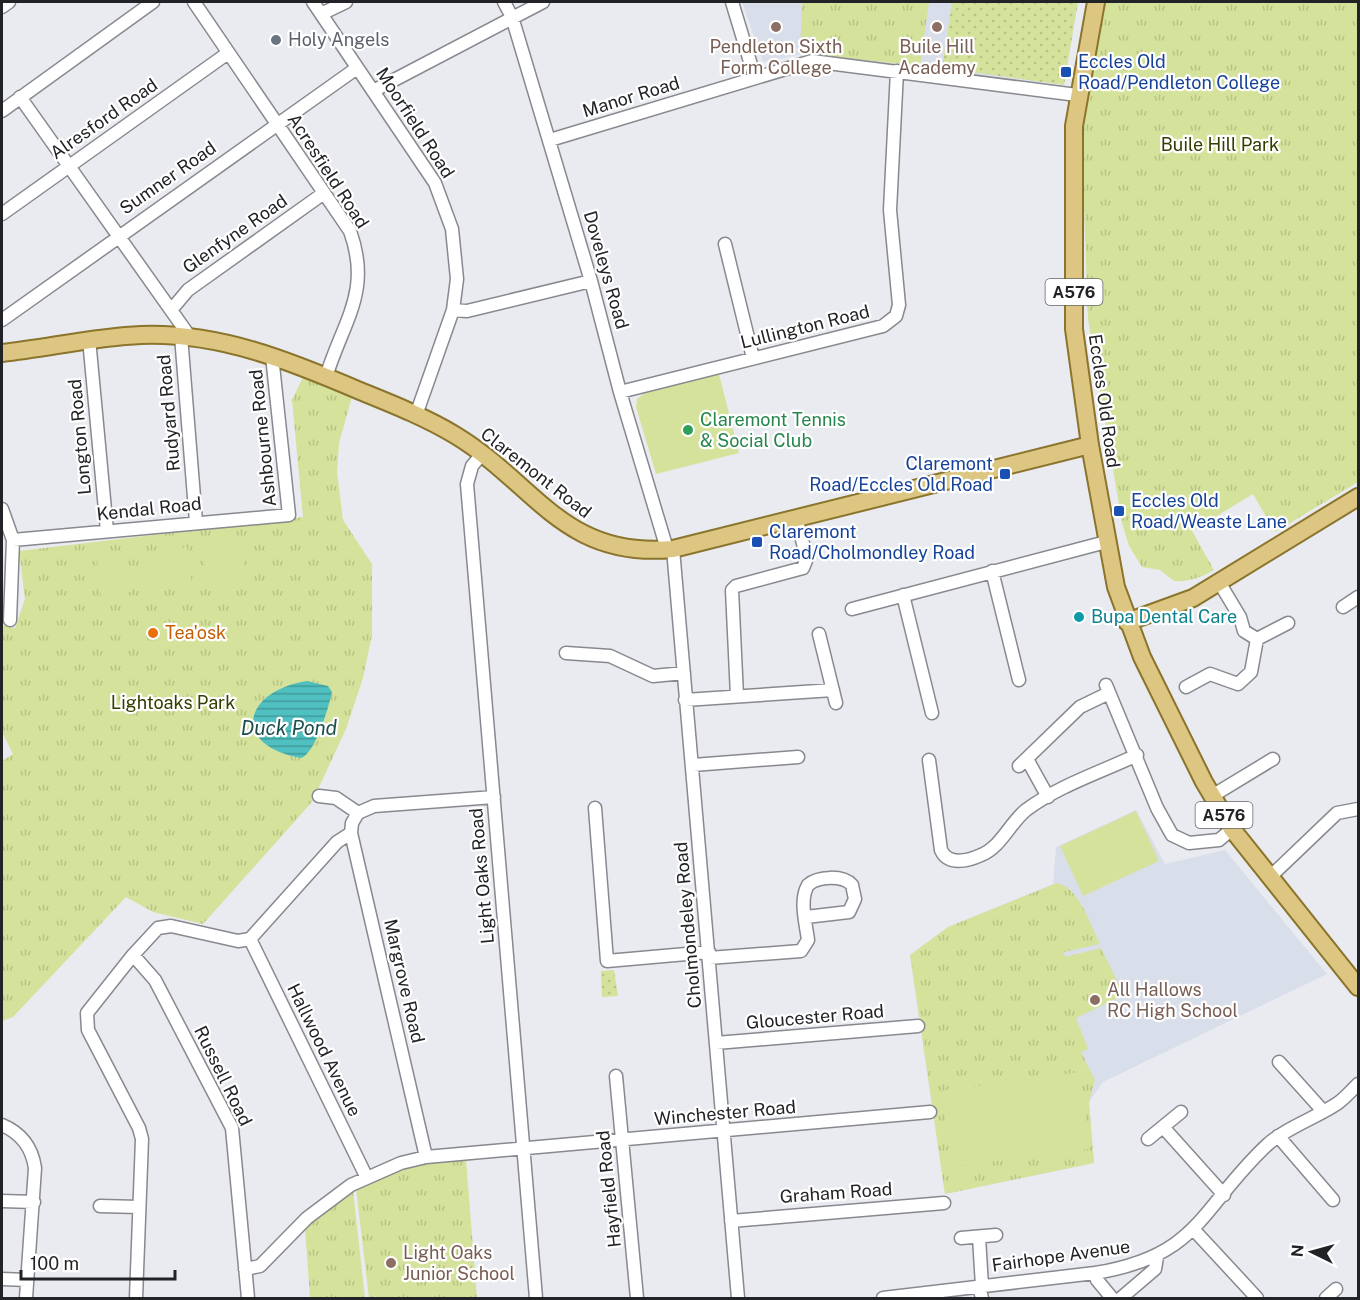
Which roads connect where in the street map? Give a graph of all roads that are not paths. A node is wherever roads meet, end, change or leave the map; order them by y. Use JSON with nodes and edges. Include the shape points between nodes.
{"nodes":[{"id":1,"x":9,"y":2,"type":"edge"},
{"id":2,"x":153,"y":2,"type":"edge"},
{"id":3,"x":194,"y":2,"type":"edge"},
{"id":4,"x":313,"y":2,"type":"edge"},
{"id":5,"x":346,"y":2,"type":"edge"},
{"id":6,"x":504,"y":2,"type":"edge"},
{"id":7,"x":543,"y":2,"type":"edge"},
{"id":8,"x":732,"y":2,"type":"edge"},
{"id":9,"x":1096,"y":2,"type":"edge"},
{"id":10,"x":2,"y":7,"type":"edge"},
{"id":11,"x":321,"y":14,"type":"junction"},
{"id":12,"x":512,"y":17,"type":"junction"},
{"id":13,"x":228,"y":53,"type":"junction"},
{"id":14,"x":357,"y":68,"type":"junction"},
{"id":15,"x":897,"y":71,"type":"junction"},
{"id":16,"x":755,"y":78,"type":"junction"},
{"id":17,"x":373,"y":91,"type":"junction"},
{"id":18,"x":1077,"y":95,"type":"junction"},
{"id":19,"x":20,"y":97,"type":"junction"},
{"id":20,"x":2,"y":111,"type":"edge"},
{"id":21,"x":275,"y":123,"type":"junction"},
{"id":22,"x":550,"y":140,"type":"junction"},
{"id":23,"x":69,"y":166,"type":"junction"},
{"id":24,"x":324,"y":193,"type":"junction"},
{"id":25,"x":2,"y":214,"type":"edge"},
{"id":26,"x":118,"y":235,"type":"junction"},
{"id":27,"x":725,"y":244,"type":"dead end"},
{"id":28,"x":591,"y":281,"type":"junction"},
{"id":29,"x":172,"y":309,"type":"junction"},
{"id":30,"x":453,"y":310,"type":"junction"},
{"id":31,"x":2,"y":320,"type":"edge"},
{"id":32,"x":185,"y":336,"type":"junction"},
{"id":33,"x":88,"y":339,"type":"junction"},
{"id":34,"x":2,"y":352,"type":"edge"},
{"id":35,"x":272,"y":357,"type":"junction"},
{"id":36,"x":753,"y":358,"type":"junction"},
{"id":37,"x":326,"y":377,"type":"junction"},
{"id":38,"x":620,"y":392,"type":"junction"},
{"id":39,"x":416,"y":415,"type":"junction"},
{"id":40,"x":1090,"y":445,"type":"junction"},
{"id":41,"x":482,"y":454,"type":"junction"},
{"id":42,"x":1359,"y":497,"type":"edge"},
{"id":43,"x":2,"y":509,"type":"edge"},
{"id":44,"x":289,"y":515,"type":"joint"},
{"id":45,"x":796,"y":518,"type":"junction"},
{"id":46,"x":196,"y":522,"type":"junction"},
{"id":47,"x":107,"y":531,"type":"junction"},
{"id":48,"x":13,"y":540,"type":"junction"},
{"id":49,"x":1106,"y":542,"type":"junction"},
{"id":50,"x":670,"y":549,"type":"junction"},
{"id":51,"x":992,"y":571,"type":"junction"},
{"id":52,"x":1219,"y":582,"type":"junction"},
{"id":53,"x":903,"y":595,"type":"junction"},
{"id":54,"x":1358,"y":598,"type":"edge"},
{"id":55,"x":1343,"y":607,"type":"dead end"},
{"id":56,"x":852,"y":609,"type":"dead end"},
{"id":57,"x":10,"y":620,"type":"dead end"},
{"id":58,"x":1127,"y":622,"type":"junction"},
{"id":59,"x":1288,"y":623,"type":"dead end"},
{"id":60,"x":819,"y":634,"type":"dead end"},
{"id":61,"x":1257,"y":639,"type":"junction"},
{"id":62,"x":566,"y":653,"type":"dead end"},
{"id":63,"x":684,"y":674,"type":"junction"},
{"id":64,"x":1020,"y":680,"type":"dead end"},
{"id":65,"x":1186,"y":687,"type":"dead end"},
{"id":66,"x":832,"y":690,"type":"junction"},
{"id":67,"x":737,"y":696,"type":"junction"},
{"id":68,"x":685,"y":700,"type":"junction"},
{"id":69,"x":836,"y":704,"type":"dead end"},
{"id":70,"x":932,"y":713,"type":"dead end"},
{"id":71,"x":1137,"y":755,"type":"junction"},
{"id":72,"x":798,"y":757,"type":"dead end"},
{"id":73,"x":1273,"y":759,"type":"dead end"},
{"id":74,"x":929,"y":760,"type":"dead end"},
{"id":75,"x":693,"y":765,"type":"junction"},
{"id":76,"x":319,"y":796,"type":"dead end"},
{"id":77,"x":1048,"y":796,"type":"junction"},
{"id":78,"x":1212,"y":796,"type":"junction"},
{"id":79,"x":494,"y":797,"type":"junction"},
{"id":80,"x":595,"y":808,"type":"dead end"},
{"id":81,"x":1359,"y":809,"type":"edge"},
{"id":82,"x":358,"y":813,"type":"junction"},
{"id":83,"x":1232,"y":829,"type":"junction"},
{"id":84,"x":351,"y":833,"type":"junction"},
{"id":85,"x":1270,"y":877,"type":"junction"},
{"id":86,"x":806,"y":917,"type":"junction"},
{"id":87,"x":250,"y":939,"type":"junction"},
{"id":88,"x":133,"y":955,"type":"junction"},
{"id":89,"x":709,"y":955,"type":"junction"},
{"id":90,"x":1359,"y":987,"type":"edge"},
{"id":91,"x":918,"y":1026,"type":"dead end"},
{"id":92,"x":716,"y":1043,"type":"junction"},
{"id":93,"x":1280,"y":1062,"type":"dead end"},
{"id":94,"x":616,"y":1076,"type":"dead end"},
{"id":95,"x":1359,"y":1084,"type":"edge"},
{"id":96,"x":1323,"y":1111,"type":"junction"},
{"id":97,"x":930,"y":1112,"type":"dead end"},
{"id":98,"x":1181,"y":1112,"type":"dead end"},
{"id":99,"x":2,"y":1125,"type":"edge"},
{"id":100,"x":1163,"y":1127,"type":"junction"},
{"id":101,"x":724,"y":1131,"type":"junction"},
{"id":102,"x":1278,"y":1136,"type":"junction"},
{"id":103,"x":1148,"y":1139,"type":"dead end"},
{"id":104,"x":624,"y":1140,"type":"junction"},
{"id":105,"x":523,"y":1147,"type":"junction"},
{"id":106,"x":426,"y":1157,"type":"junction"},
{"id":107,"x":366,"y":1176,"type":"junction"},
{"id":108,"x":1224,"y":1195,"type":"junction"},
{"id":109,"x":1333,"y":1200,"type":"dead end"},
{"id":110,"x":2,"y":1201,"type":"edge"},
{"id":111,"x":34,"y":1202,"type":"junction"},
{"id":112,"x":944,"y":1203,"type":"dead end"},
{"id":113,"x":100,"y":1206,"type":"dead end"},
{"id":114,"x":139,"y":1207,"type":"junction"},
{"id":115,"x":731,"y":1221,"type":"junction"},
{"id":116,"x":1194,"y":1230,"type":"junction"},
{"id":117,"x":996,"y":1235,"type":"dead end"},
{"id":118,"x":979,"y":1237,"type":"junction"},
{"id":119,"x":961,"y":1239,"type":"dead end"},
{"id":120,"x":1157,"y":1257,"type":"junction"},
{"id":121,"x":245,"y":1269,"type":"junction"},
{"id":122,"x":1095,"y":1273,"type":"junction"},
{"id":123,"x":2,"y":1279,"type":"edge"},
{"id":124,"x":27,"y":1280,"type":"junction"},
{"id":125,"x":1336,"y":1289,"type":"dead end"},
{"id":126,"x":981,"y":1290,"type":"edge"},
{"id":127,"x":26,"y":1299,"type":"edge"},
{"id":128,"x":136,"y":1299,"type":"edge"},
{"id":129,"x":248,"y":1299,"type":"edge"},
{"id":130,"x":536,"y":1299,"type":"edge"},
{"id":131,"x":637,"y":1299,"type":"edge"},
{"id":132,"x":738,"y":1299,"type":"edge"},
{"id":133,"x":883,"y":1299,"type":"edge"},
{"id":134,"x":1113,"y":1299,"type":"edge"},
{"id":135,"x":1121,"y":1299,"type":"edge"},
{"id":136,"x":1257,"y":1299,"type":"edge"},
{"id":137,"x":1326,"y":1299,"type":"edge"}],
"edges":[{"from":1,"to":10,"type":"street"},
{"from":2,"to":19,"type":"street"},
{"from":3,"to":13,"type":"street","name":"Acresfield Road"},
{"from":4,"to":11,"type":"street","name":"Moorfield Road"},
{"from":5,"to":11,"type":"street"},
{"from":6,"to":12,"type":"street","name":"Doveleys Road"},
{"from":7,"to":12,"type":"street"},
{"from":8,"to":16,"type":"street"},
{"from":9,"to":18,"type":"main road","name":"Eccles Old Road","number":"A576"},
{"from":11,"to":14,"type":"street","name":"Moorfield Road"},
{"from":12,"to":17,"type":"street"},
{"from":12,"to":22,"type":"street","name":"Doveleys Road"},
{"from":13,"to":21,"type":"street","name":"Acresfield Road"},
{"from":13,"to":23,"type":"street","name":"Alresford Road"},
{"from":14,"to":17,"type":"street","name":"Moorfield Road"},
{"from":14,"to":21,"type":"street","name":"Sumner Road"},
{"from":15,"to":16,"type":"street","name":"Manor Road","via":[[812,61]]},
{"from":15,"to":18,"type":"street","name":"Manor Road"},
{"from":15,"to":36,"type":"street","name":"Lullington Road","via":[[890,188],[899,299],[896,316],[883,326]]},
{"from":16,"to":22,"type":"street","name":"Manor Road"},
{"from":17,"to":30,"type":"street","name":"Moorfield Road","via":[[442,198],[452,229],[456,269]]},
{"from":18,"to":40,"type":"main road","name":"Eccles Old Road","number":"A576","via":[[1073,146],[1074,329]]},
{"from":19,"to":20,"type":"street"},
{"from":19,"to":23,"type":"street"},
{"from":21,"to":24,"type":"street","name":"Acresfield Road"},
{"from":21,"to":26,"type":"street","name":"Sumner Road"},
{"from":22,"to":28,"type":"street","name":"Doveleys Road"},
{"from":23,"to":25,"type":"street","name":"Alresford Road"},
{"from":23,"to":26,"type":"street"},
{"from":24,"to":29,"type":"street","name":"Glenfyne Road","via":[[188,290]]},
{"from":24,"to":37,"type":"street","name":"Acresfield Road","via":[[350,231],[359,275],[357,293]]},
{"from":26,"to":29,"type":"street"},
{"from":26,"to":31,"type":"street","name":"Sumner Road"},
{"from":27,"to":36,"type":"street"},
{"from":28,"to":30,"type":"street","via":[[467,311]]},
{"from":28,"to":38,"type":"street","name":"Doveleys Road"},
{"from":29,"to":32,"type":"street"},
{"from":30,"to":39,"type":"street","name":"Moorfield Road"},
{"from":32,"to":33,"type":"main road","name":"Claremont Road"},
{"from":32,"to":35,"type":"main road","name":"Claremont Road","via":[[227,342]]},
{"from":32,"to":46,"type":"street","name":"Rudyard Road"},
{"from":33,"to":34,"type":"main road","name":"Claremont Road"},
{"from":33,"to":47,"type":"street","name":"Longton Road"},
{"from":35,"to":37,"type":"main road","name":"Claremont Road"},
{"from":35,"to":44,"type":"street","name":"Ashbourne Road"},
{"from":36,"to":38,"type":"street","name":"Lullington Road"},
{"from":37,"to":39,"type":"main road","name":"Claremont Road"},
{"from":38,"to":50,"type":"street","name":"Doveleys Road"},
{"from":39,"to":41,"type":"main road","name":"Claremont Road"},
{"from":40,"to":45,"type":"main road","name":"Claremont Road"},
{"from":40,"to":49,"type":"main road","name":"Eccles Old Road","number":"A576"},
{"from":41,"to":50,"type":"main road","name":"Claremont Road","via":[[582,535],[615,546]]},
{"from":41,"to":79,"type":"street","name":"Light Oaks Road","via":[[472,466],[467,484]]},
{"from":42,"to":52,"type":"main road"},
{"from":43,"to":48,"type":"street"},
{"from":44,"to":46,"type":"street","name":"Kendal Road"},
{"from":45,"to":50,"type":"main road","name":"Claremont Road"},
{"from":45,"to":67,"type":"street","via":[[807,558],[803,568],[732,590]]},
{"from":46,"to":47,"type":"street","name":"Kendal Road"},
{"from":47,"to":48,"type":"street","name":"Kendal Road"},
{"from":48,"to":57,"type":"street"},
{"from":49,"to":51,"type":"street"},
{"from":49,"to":58,"type":"main road","name":"Eccles Old Road","number":"A576"},
{"from":50,"to":63,"type":"street","name":"Cholmondeley Road"},
{"from":51,"to":53,"type":"street"},
{"from":51,"to":64,"type":"street"},
{"from":52,"to":58,"type":"main road","via":[[1193,598]]},
{"from":52,"to":61,"type":"street","via":[[1244,631]]},
{"from":53,"to":56,"type":"street"},
{"from":53,"to":70,"type":"street"},
{"from":54,"to":55,"type":"street"},
{"from":58,"to":78,"type":"main road","name":"Eccles Old Road","number":"A576"},
{"from":59,"to":61,"type":"street"},
{"from":60,"to":66,"type":"street"},
{"from":61,"to":65,"type":"street","via":[[1251,672],[1238,684],[1210,674]]},
{"from":62,"to":63,"type":"street","via":[[610,656],[652,676]]},
{"from":63,"to":68,"type":"street","name":"Cholmondeley Road"},
{"from":66,"to":67,"type":"street"},
{"from":66,"to":69,"type":"street"},
{"from":67,"to":68,"type":"street"},
{"from":68,"to":75,"type":"street","name":"Cholmondeley Road"},
{"from":71,"to":77,"type":"street"},
{"from":71,"to":77,"type":"street","via":[[1107,689],[1080,707],[1023,762]]},
{"from":71,"to":83,"type":"street","via":[[1172,836],[1189,843],[1219,840]]},
{"from":72,"to":75,"type":"street"},
{"from":73,"to":78,"type":"street"},
{"from":74,"to":77,"type":"street","via":[[941,850],[951,860],[985,854],[1025,811]]},
{"from":75,"to":89,"type":"street","name":"Cholmondeley Road"},
{"from":76,"to":82,"type":"street","via":[[336,798]]},
{"from":78,"to":83,"type":"main road","name":"Eccles Old Road","number":"A576"},
{"from":79,"to":82,"type":"street","via":[[374,806]]},
{"from":79,"to":105,"type":"street","name":"Light Oaks Road"},
{"from":80,"to":89,"type":"street","via":[[608,961]]},
{"from":81,"to":85,"type":"street","via":[[1337,813]]},
{"from":82,"to":84,"type":"street"},
{"from":83,"to":85,"type":"main road","name":"Eccles Old Road","number":"A576"},
{"from":84,"to":87,"type":"street","via":[[338,842]]},
{"from":84,"to":106,"type":"street","name":"Margrove Road"},
{"from":85,"to":90,"type":"main road","name":"Eccles Old Road","number":"A576"},
{"from":86,"to":86,"type":"street","via":[[805,893],[812,881],[841,878],[852,885],[855,899],[849,912]]},
{"from":86,"to":89,"type":"street","via":[[808,940],[801,951]]},
{"from":87,"to":88,"type":"street","via":[[238,941],[166,926],[155,930]]},
{"from":87,"to":107,"type":"street","name":"Hallwood Avenue"},
{"from":88,"to":114,"type":"street","via":[[86,1018],[88,1030],[141,1134]]},
{"from":88,"to":121,"type":"street","name":"Russell Road","via":[[154,980],[232,1128]]},
{"from":89,"to":92,"type":"street","name":"Cholmondeley Road"},
{"from":91,"to":92,"type":"street","name":"Gloucester Road"},
{"from":92,"to":101,"type":"street","name":"Cholmondeley Road"},
{"from":93,"to":96,"type":"street"},
{"from":94,"to":104,"type":"street","name":"Hayfield Road"},
{"from":95,"to":96,"type":"street","name":"Fairhope Avenue"},
{"from":96,"to":102,"type":"street","name":"Fairhope Avenue"},
{"from":97,"to":101,"type":"street","name":"Winchester Road"},
{"from":98,"to":100,"type":"street"},
{"from":99,"to":111,"type":"street","via":[[17,1133],[32,1153]]},
{"from":100,"to":103,"type":"street"},
{"from":100,"to":108,"type":"street"},
{"from":101,"to":104,"type":"street","name":"Winchester Road"},
{"from":101,"to":115,"type":"street","name":"Cholmondeley Road"},
{"from":102,"to":108,"type":"street","name":"Fairhope Avenue"},
{"from":102,"to":109,"type":"street"},
{"from":104,"to":105,"type":"street","name":"Winchester Road"},
{"from":104,"to":131,"type":"street","name":"Hayfield Road"},
{"from":105,"to":106,"type":"street","name":"Winchester Road"},
{"from":105,"to":130,"type":"street","name":"Light Oaks Road"},
{"from":106,"to":107,"type":"street","name":"Winchester Road"},
{"from":107,"to":121,"type":"street","name":"Winchester Road","via":[[321,1205],[260,1266]]},
{"from":108,"to":116,"type":"street","name":"Fairhope Avenue"},
{"from":110,"to":111,"type":"street"},
{"from":111,"to":124,"type":"street"},
{"from":112,"to":115,"type":"street","name":"Graham Road"},
{"from":113,"to":114,"type":"street"},
{"from":114,"to":128,"type":"street"},
{"from":115,"to":132,"type":"street","name":"Cholmondeley Road"},
{"from":116,"to":120,"type":"street","name":"Fairhope Avenue"},
{"from":116,"to":136,"type":"street"},
{"from":117,"to":118,"type":"street"},
{"from":118,"to":119,"type":"street"},
{"from":118,"to":126,"type":"street"},
{"from":120,"to":122,"type":"street","name":"Fairhope Avenue"},
{"from":120,"to":135,"type":"street","via":[[1155,1269]]},
{"from":121,"to":129,"type":"street","name":"Russell Road"},
{"from":122,"to":126,"type":"street","name":"Fairhope Avenue"},
{"from":122,"to":134,"type":"street"},
{"from":123,"to":124,"type":"street"},
{"from":124,"to":127,"type":"street"},
{"from":125,"to":137,"type":"street"},
{"from":126,"to":133,"type":"street","name":"Fairhope Avenue"}]}
